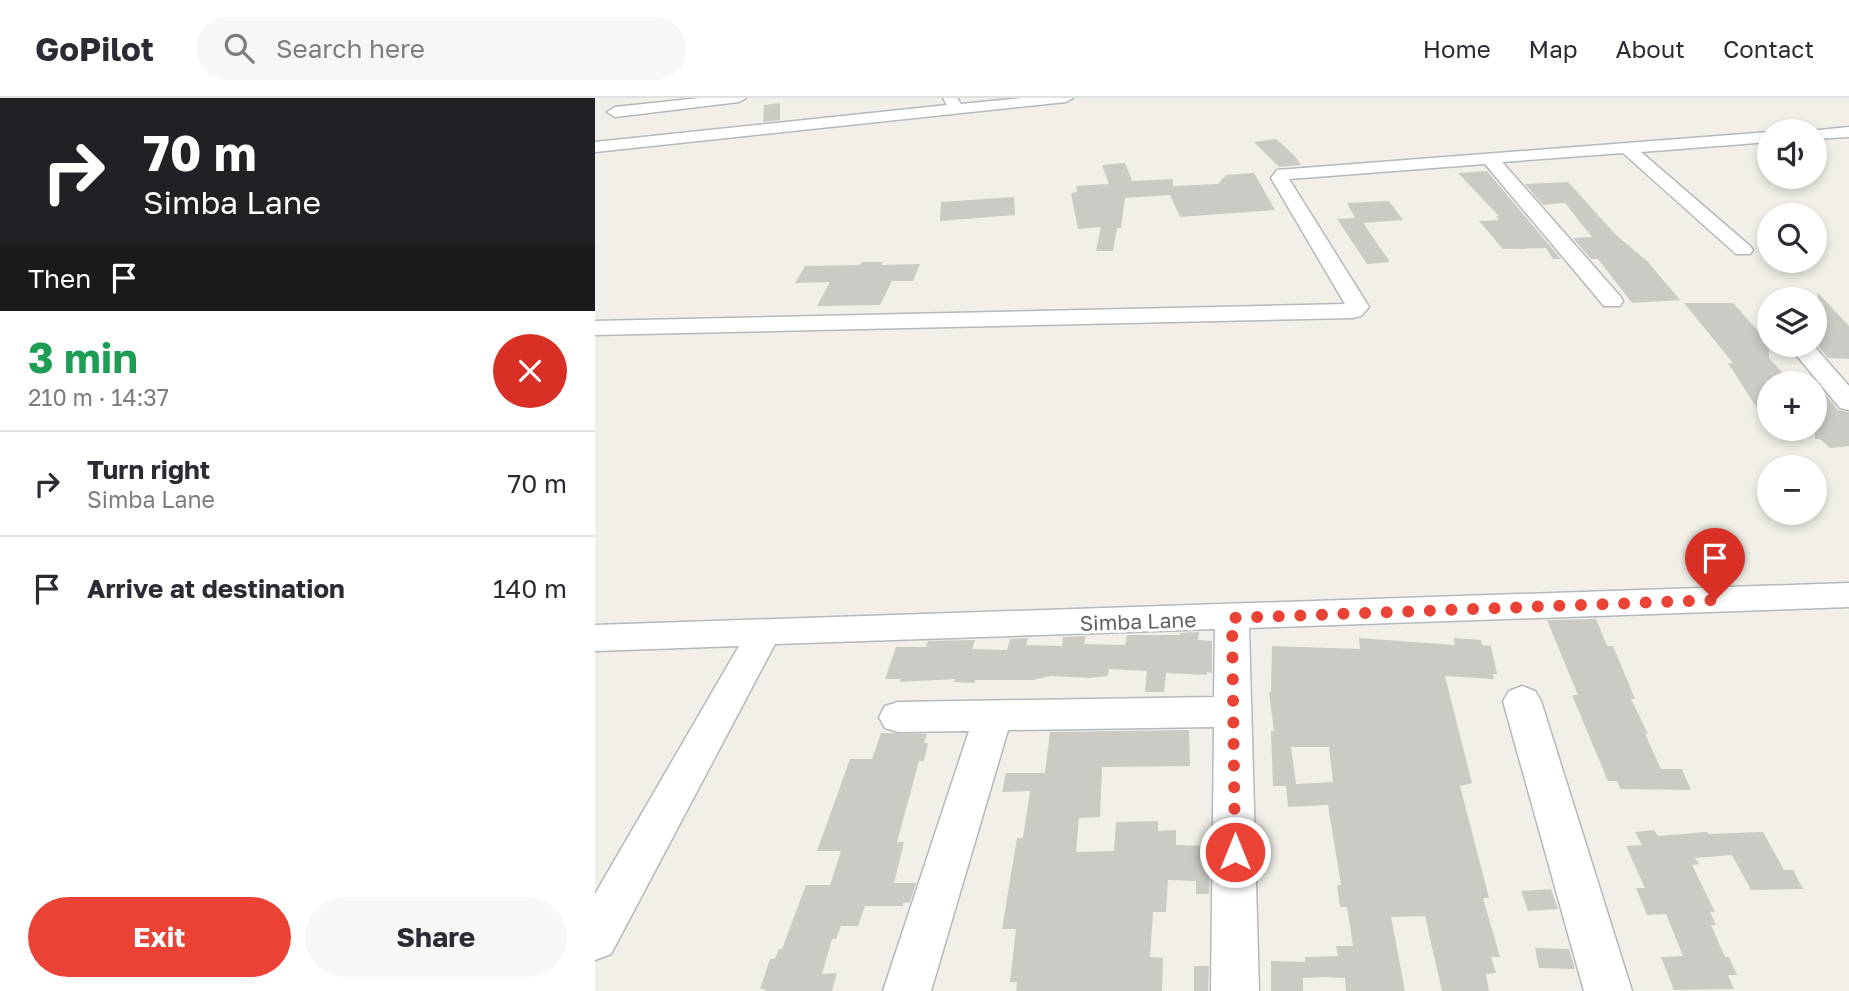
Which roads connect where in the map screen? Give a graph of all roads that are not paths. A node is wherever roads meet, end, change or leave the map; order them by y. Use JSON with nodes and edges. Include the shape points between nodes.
{"nodes":[{"id":1,"x":739,"y":98,"type":"edge"},
{"id":2,"x":1066,"y":98,"type":"edge"},
{"id":3,"x":953,"y":104,"type":"edge"},
{"id":4,"x":615,"y":105,"type":"edge"},
{"id":5,"x":1849,"y":132,"type":"edge"},
{"id":6,"x":1827,"y":133,"type":"edge"},
{"id":7,"x":595,"y":135,"type":"edge"},
{"id":8,"x":1757,"y":138,"type":"edge"},
{"id":9,"x":595,"y":147,"type":"edge"},
{"id":10,"x":1626,"y":147,"type":"junction"},
{"id":11,"x":1489,"y":158,"type":"junction"},
{"id":12,"x":1743,"y":250,"type":"dead end"},
{"id":13,"x":1612,"y":301,"type":"dead end"},
{"id":14,"x":595,"y":328,"type":"edge"},
{"id":15,"x":1810,"y":357,"type":"edge"},
{"id":16,"x":1849,"y":402,"type":"edge"},
{"id":17,"x":1849,"y":595,"type":"edge"},
{"id":18,"x":1232,"y":618,"type":"junction"},
{"id":19,"x":764,"y":633,"type":"junction"},
{"id":20,"x":595,"y":638,"type":"edge"},
{"id":21,"x":1522,"y":701,"type":"dead end"},
{"id":22,"x":1234,"y":712,"type":"junction"},
{"id":23,"x":898,"y":717,"type":"dead end"},
{"id":24,"x":993,"y":717,"type":"junction"},
{"id":25,"x":595,"y":938,"type":"edge"},
{"id":26,"x":907,"y":991,"type":"edge"},
{"id":27,"x":1235,"y":991,"type":"edge"},
{"id":28,"x":1608,"y":991,"type":"edge"}],
"edges":[{"from":1,"to":4,"type":"street"},
{"from":2,"to":3,"type":"street"},
{"from":3,"to":9,"type":"street"},
{"from":4,"to":7,"type":"street"},
{"from":5,"to":6,"type":"street"},
{"from":8,"to":10,"type":"street"},
{"from":10,"to":11,"type":"street"},
{"from":10,"to":12,"type":"street"},
{"from":11,"to":13,"type":"street"},
{"from":11,"to":14,"type":"street","via":[[1277,166],[1358,307],[1353,311]]},
{"from":15,"to":16,"type":"street"},
{"from":17,"to":18,"type":"street","name":"Simba Lane"},
{"from":18,"to":19,"type":"street","name":"Simba Lane"},
{"from":18,"to":22,"type":"street"},
{"from":19,"to":20,"type":"street","name":"Simba Lane"},
{"from":19,"to":25,"type":"street"},
{"from":21,"to":28,"type":"street"},
{"from":22,"to":24,"type":"street"},
{"from":22,"to":27,"type":"street"},
{"from":23,"to":24,"type":"street"},
{"from":24,"to":26,"type":"street"}]}
